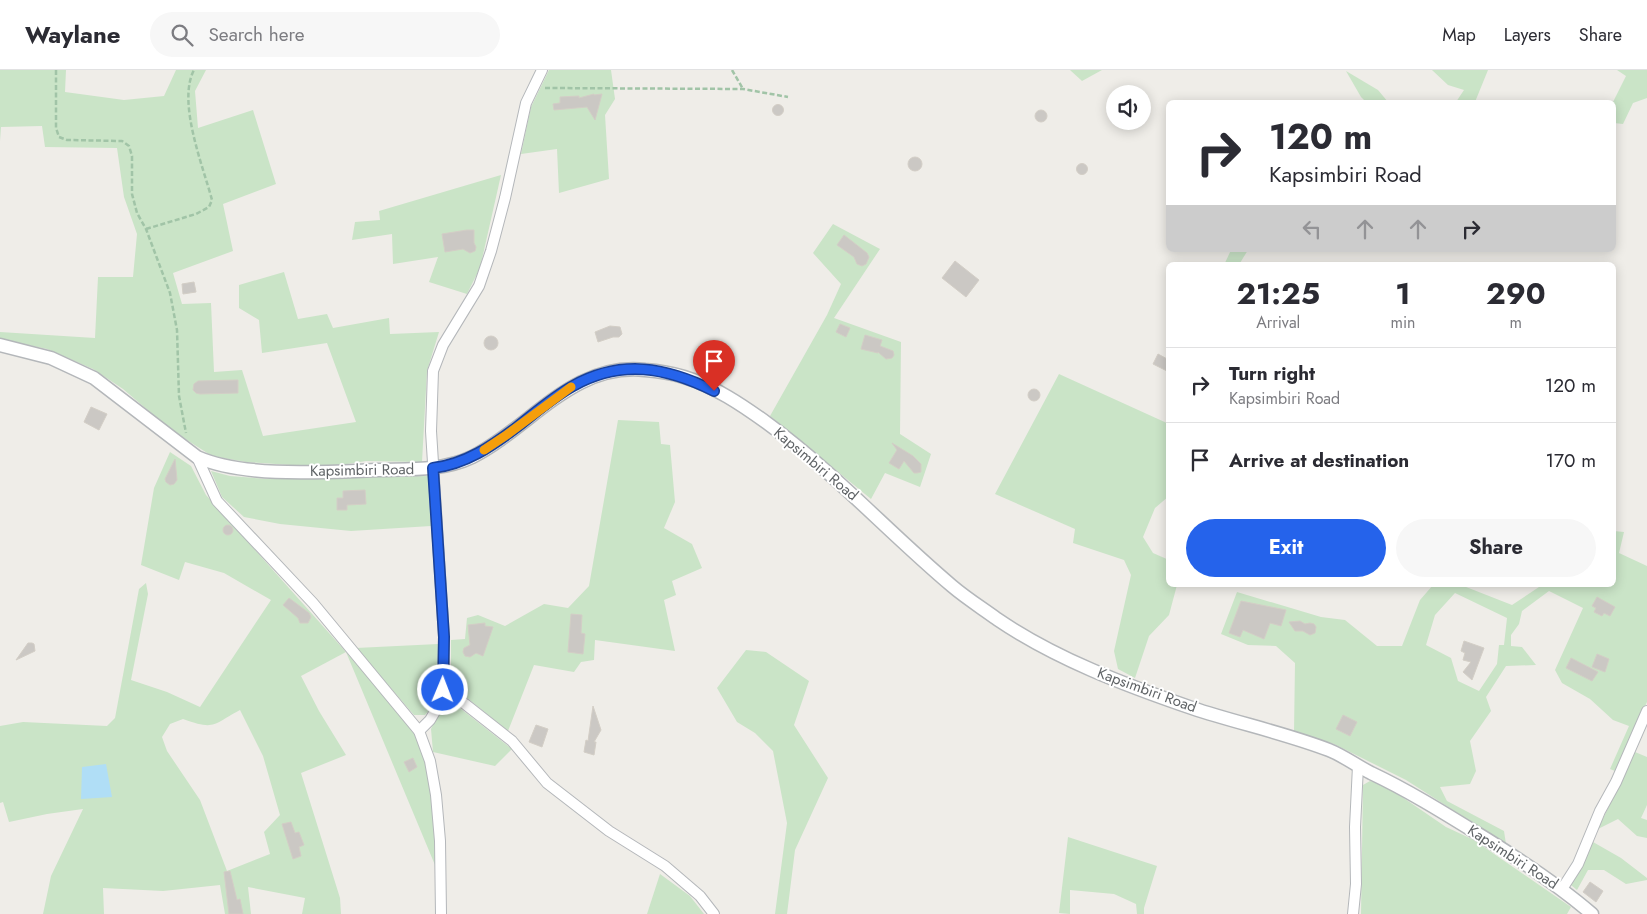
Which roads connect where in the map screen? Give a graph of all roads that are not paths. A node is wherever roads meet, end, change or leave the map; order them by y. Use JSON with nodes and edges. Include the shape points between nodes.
{"nodes":[{"id":1,"x":542,"y":70,"type":"edge"},
{"id":2,"x":0,"y":345,"type":"edge"},
{"id":3,"x":197,"y":457,"type":"junction"},
{"id":4,"x":433,"y":468,"type":"junction"},
{"id":5,"x":443,"y":690,"type":"junction"},
{"id":6,"x":1647,"y":711,"type":"edge"},
{"id":7,"x":419,"y":731,"type":"junction"},
{"id":8,"x":1358,"y":766,"type":"junction"},
{"id":9,"x":1562,"y":889,"type":"junction"},
{"id":10,"x":441,"y":914,"type":"edge"},
{"id":11,"x":714,"y":914,"type":"edge"},
{"id":12,"x":1353,"y":914,"type":"edge"},
{"id":13,"x":1592,"y":914,"type":"edge"}],
"edges":[{"from":1,"to":4,"type":"street","via":[[526,103],[505,198],[479,286],[443,345],[433,371]]},
{"from":2,"to":3,"type":"street","name":"Kapsimbiri Road","via":[[52,358],[94,378]]},
{"from":3,"to":4,"type":"street","name":"Kapsimbiri Road","via":[[210,463],[256,470]]},
{"from":3,"to":7,"type":"street","via":[[217,501],[313,603]]},
{"from":4,"to":5,"type":"street","via":[[444,637]]},
{"from":4,"to":8,"type":"street","name":"Kapsimbiri Road","via":[[451,465],[487,448],[571,387],[595,375],[624,368],[687,378],[739,403],[777,431],[820,464],[956,589],[1025,637],[1068,660],[1125,684],[1332,751]]},
{"from":5,"to":7,"type":"street","via":[[430,720]]},
{"from":5,"to":11,"type":"street","via":[[512,741],[547,783],[609,831],[665,866],[700,896]]},
{"from":6,"to":9,"type":"street","via":[[1578,864]]},
{"from":7,"to":10,"type":"street","via":[[430,761],[436,795]]},
{"from":8,"to":9,"type":"street","name":"Kapsimbiri Road","via":[[1434,807]]},
{"from":8,"to":12,"type":"street"},
{"from":9,"to":13,"type":"street","name":"Kapsimbiri Road"}]}
